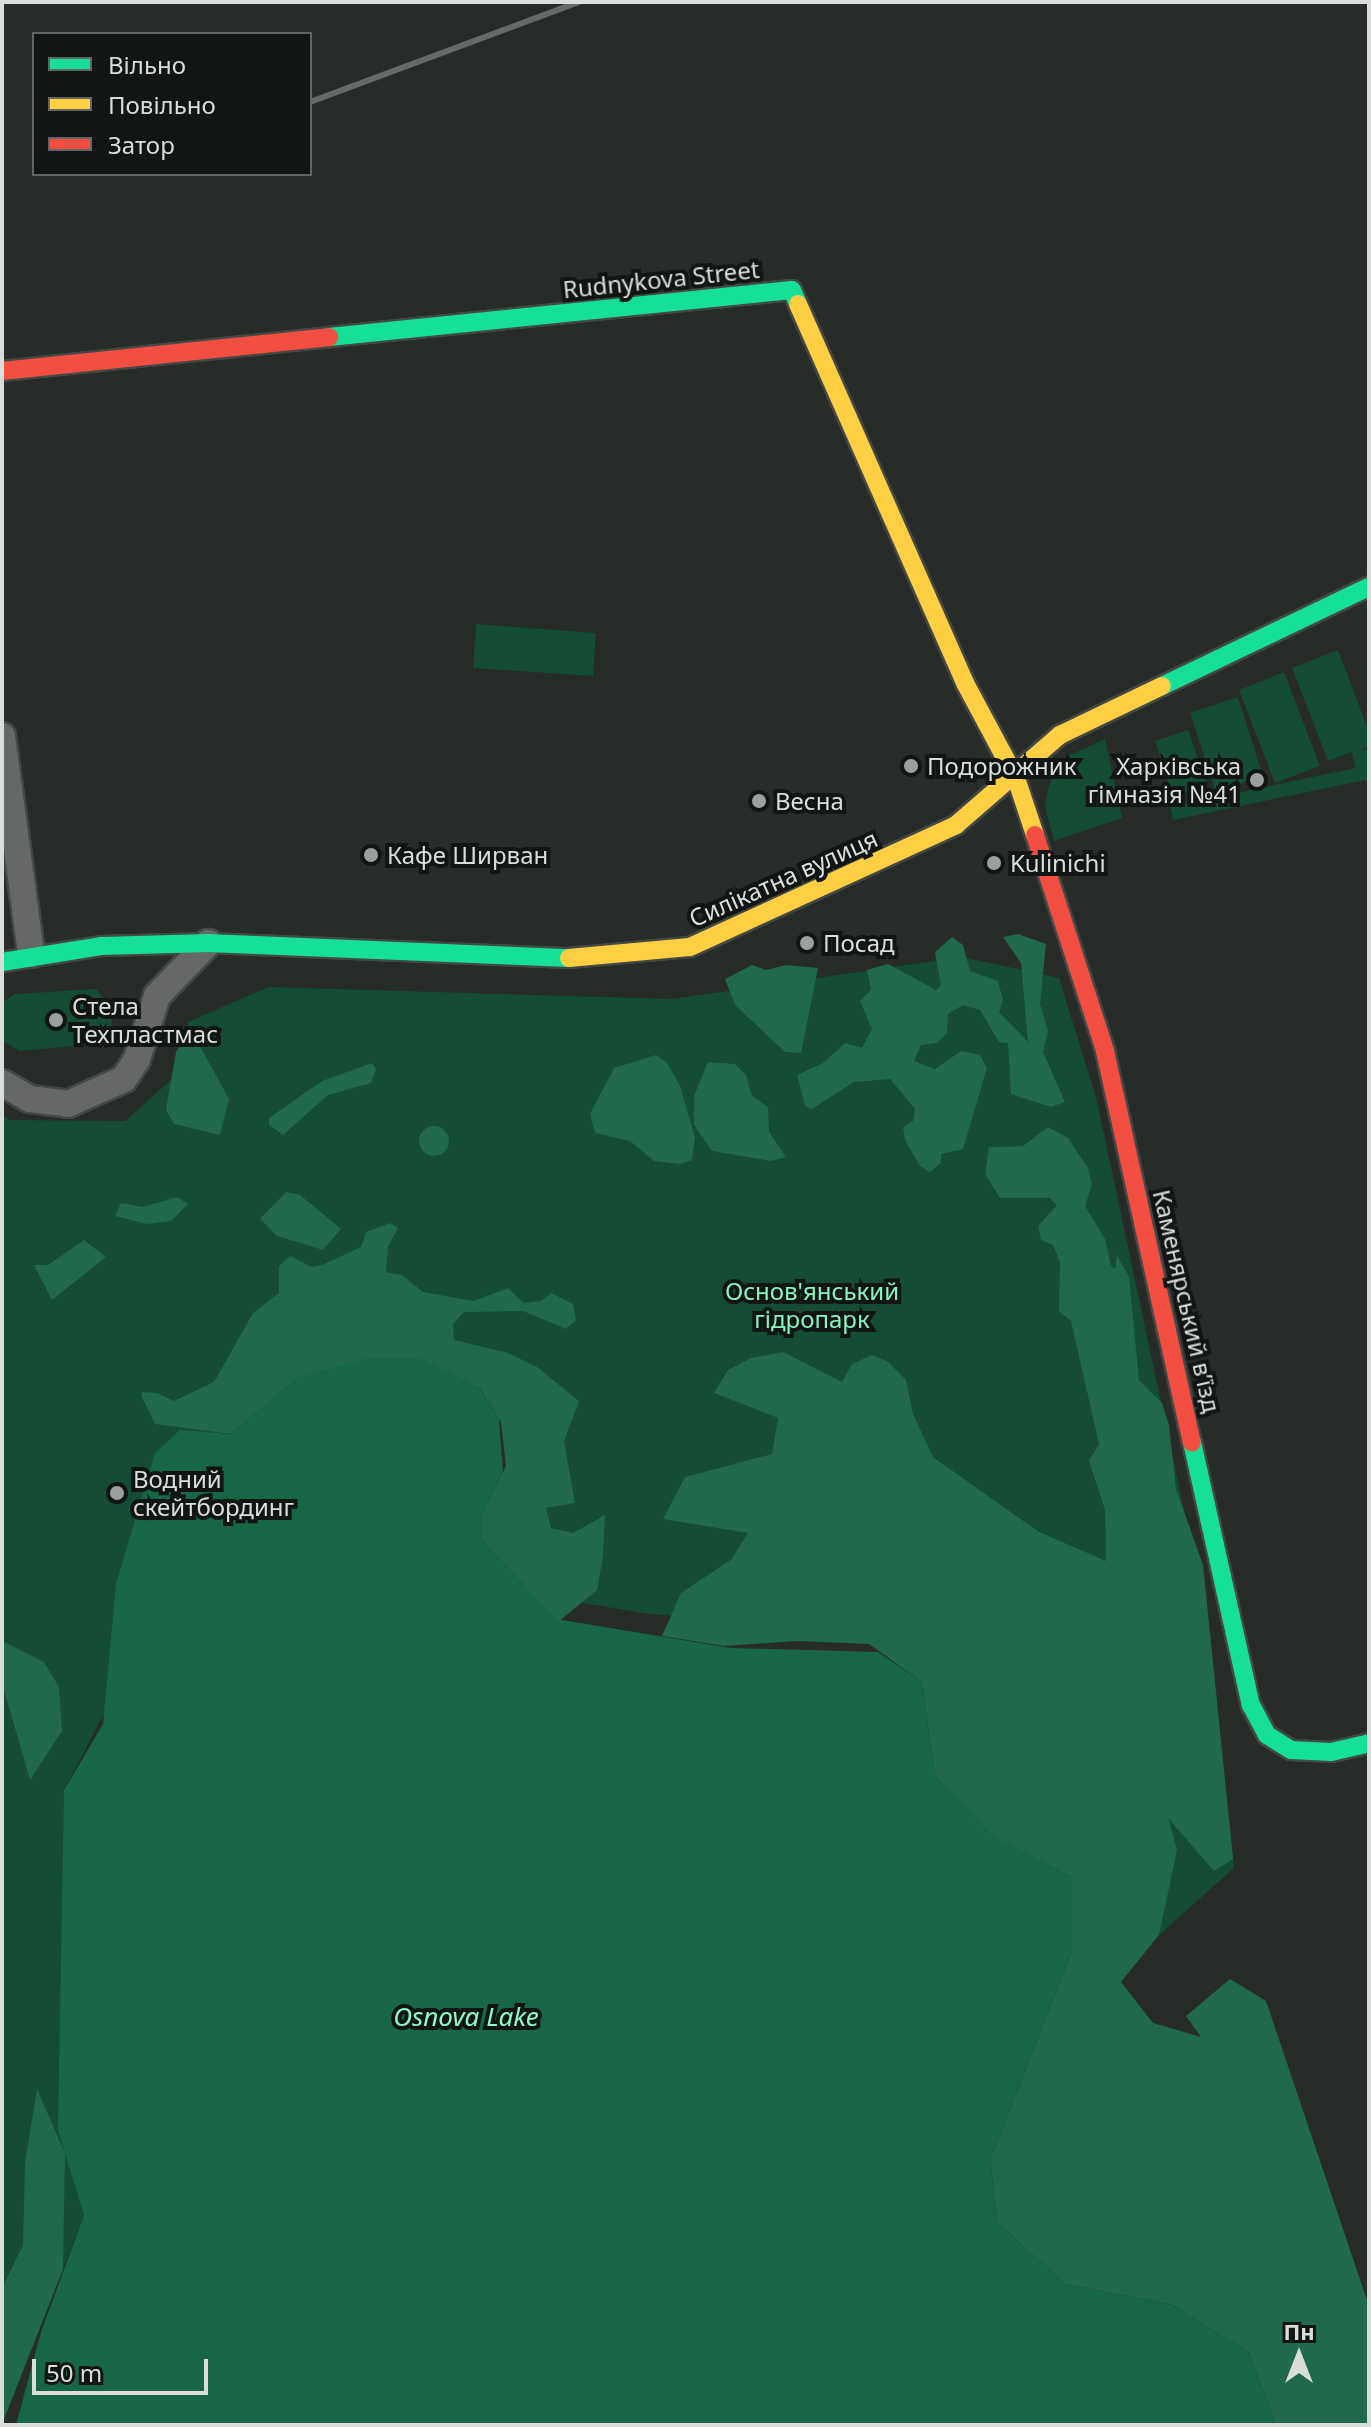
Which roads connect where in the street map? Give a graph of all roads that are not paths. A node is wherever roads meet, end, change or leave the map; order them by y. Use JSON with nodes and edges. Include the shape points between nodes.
{"nodes":[{"id":1,"x":2,"y":371,"type":"edge"},
{"id":2,"x":1369,"y":587,"type":"edge"},
{"id":3,"x":2,"y":736,"type":"edge"},
{"id":4,"x":1016,"y":778,"type":"junction"},
{"id":5,"x":208,"y":943,"type":"junction"},
{"id":6,"x":31,"y":954,"type":"junction"},
{"id":7,"x":2,"y":962,"type":"edge"},
{"id":8,"x":2,"y":1083,"type":"edge"},
{"id":9,"x":1369,"y":1743,"type":"edge"}],
"edges":[{"from":1,"to":4,"type":"street","name":"Rudnykova Street","via":[[792,290],[965,683]]},
{"from":2,"to":4,"type":"street","name":"Силікатна вулиця","via":[[1060,735]]},
{"from":3,"to":6,"type":"street"},
{"from":4,"to":5,"type":"street","name":"Силікатна вулиця","via":[[956,825],[690,947],[580,958]]},
{"from":4,"to":9,"type":"street","name":"Каменярський в’їзд","via":[[1105,1051],[1251,1705],[1267,1735],[1291,1750],[1331,1752]]},
{"from":5,"to":6,"type":"street","name":"Силікатна вулиця"},
{"from":5,"to":8,"type":"street","via":[[157,996],[137,1059],[124,1079],[68,1104],[30,1099]]},
{"from":6,"to":7,"type":"street","name":"Силікатна вулиця"}]}
